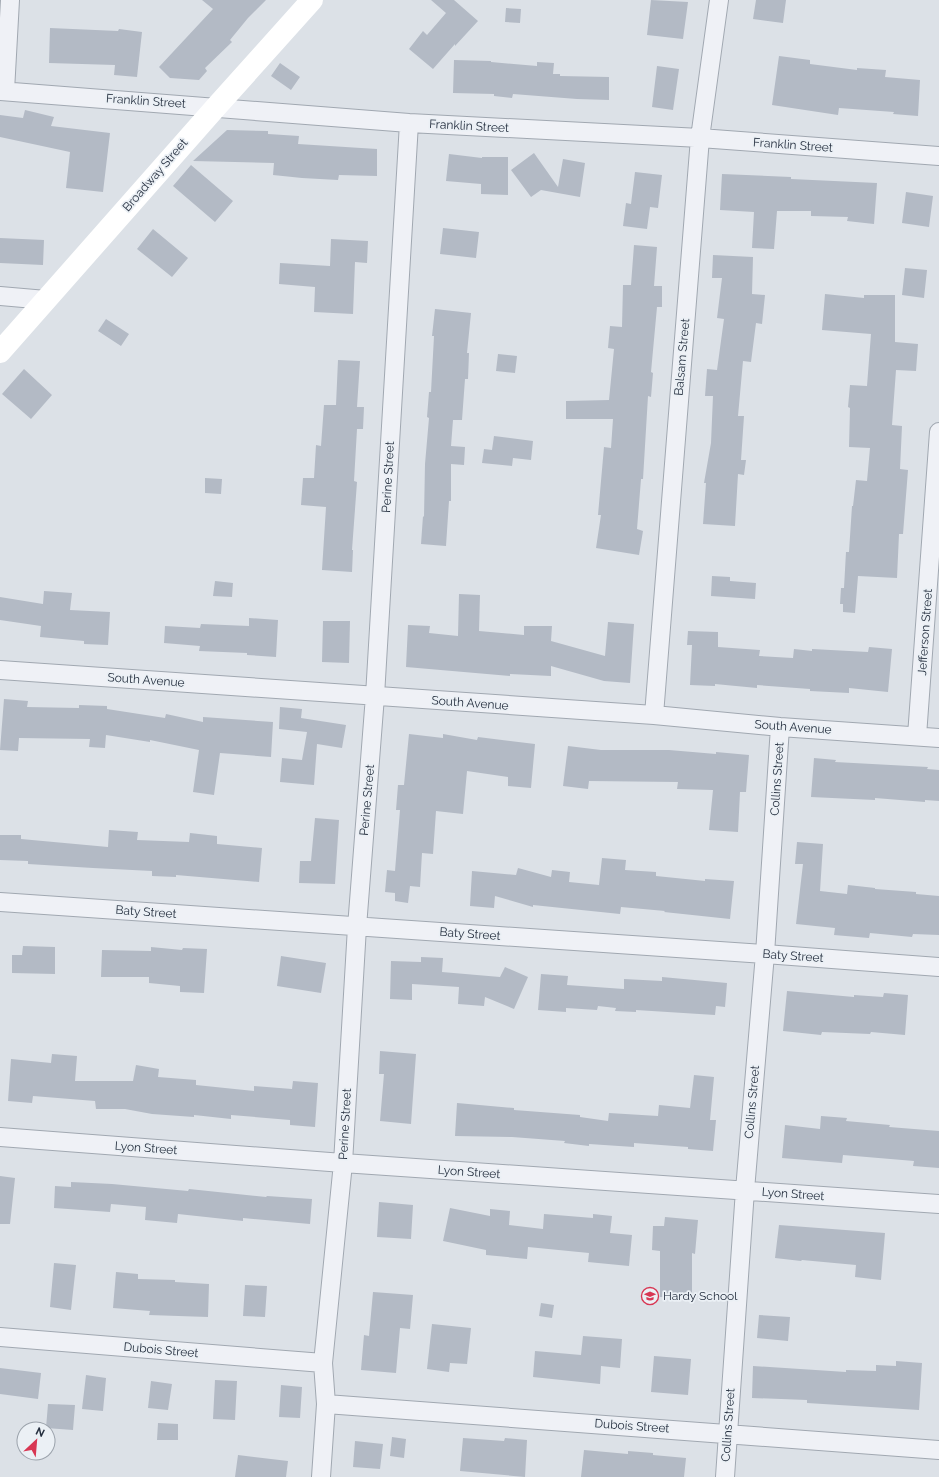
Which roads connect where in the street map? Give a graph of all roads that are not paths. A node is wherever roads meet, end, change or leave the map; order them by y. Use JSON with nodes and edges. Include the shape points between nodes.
{"nodes":[{"id":1,"x":10,"y":0,"type":"edge"},
{"id":2,"x":312,"y":0,"type":"edge"},
{"id":3,"x":719,"y":0,"type":"edge"},
{"id":4,"x":2,"y":91,"type":"edge"},
{"id":5,"x":216,"y":107,"type":"junction"},
{"id":6,"x":410,"y":123,"type":"junction"},
{"id":7,"x":700,"y":138,"type":"junction"},
{"id":8,"x":939,"y":156,"type":"edge"},
{"id":9,"x":0,"y":296,"type":"edge"},
{"id":10,"x":46,"y":300,"type":"junction"},
{"id":11,"x":0,"y":352,"type":"edge"},
{"id":12,"x":939,"y":432,"type":"edge"},
{"id":13,"x":0,"y":670,"type":"edge"},
{"id":14,"x":375,"y":696,"type":"junction"},
{"id":15,"x":654,"y":715,"type":"junction"},
{"id":16,"x":780,"y":727,"type":"junction"},
{"id":17,"x":917,"y":736,"type":"junction"},
{"id":18,"x":939,"y":738,"type":"edge"},
{"id":19,"x":0,"y":902,"type":"edge"},
{"id":20,"x":357,"y":927,"type":"junction"},
{"id":21,"x":766,"y":954,"type":"junction"},
{"id":22,"x":939,"y":967,"type":"edge"},
{"id":23,"x":0,"y":1137,"type":"edge"},
{"id":24,"x":343,"y":1163,"type":"junction"},
{"id":25,"x":744,"y":1190,"type":"junction"},
{"id":26,"x":939,"y":1204,"type":"edge"},
{"id":27,"x":0,"y":1337,"type":"edge"},
{"id":28,"x":323,"y":1363,"type":"junction"},
{"id":29,"x":326,"y":1404,"type":"junction"},
{"id":30,"x":728,"y":1433,"type":"junction"},
{"id":31,"x":939,"y":1450,"type":"edge"},
{"id":32,"x":321,"y":1477,"type":"edge"},
{"id":33,"x":725,"y":1477,"type":"edge"}],
"edges":[{"from":1,"to":4,"type":"street"},
{"from":2,"to":5,"type":"street","name":"Broadway Street"},
{"from":3,"to":7,"type":"street","name":"Balsam Street"},
{"from":4,"to":5,"type":"street","name":"Franklin Street"},
{"from":5,"to":6,"type":"street","name":"Franklin Street"},
{"from":5,"to":10,"type":"street","name":"Broadway Street"},
{"from":6,"to":7,"type":"street","name":"Franklin Street"},
{"from":6,"to":14,"type":"street","name":"Perine Street"},
{"from":7,"to":8,"type":"street","name":"Franklin Street"},
{"from":7,"to":15,"type":"street","name":"Balsam Street"},
{"from":9,"to":10,"type":"street"},
{"from":10,"to":11,"type":"street","name":"Broadway Street"},
{"from":12,"to":17,"type":"street","name":"Jefferson Street"},
{"from":13,"to":14,"type":"street","name":"South Avenue"},
{"from":14,"to":15,"type":"street","name":"South Avenue"},
{"from":14,"to":20,"type":"street","name":"Perine Street"},
{"from":15,"to":16,"type":"street","name":"South Avenue"},
{"from":16,"to":17,"type":"street","name":"South Avenue"},
{"from":16,"to":21,"type":"street","name":"Collins Street"},
{"from":17,"to":18,"type":"street","name":"South Avenue"},
{"from":19,"to":20,"type":"street","name":"Baty Street"},
{"from":20,"to":21,"type":"street","name":"Baty Street"},
{"from":20,"to":24,"type":"street","name":"Perine Street"},
{"from":21,"to":22,"type":"street","name":"Baty Street"},
{"from":21,"to":25,"type":"street","name":"Collins Street"},
{"from":23,"to":24,"type":"street","name":"Lyon Street"},
{"from":24,"to":25,"type":"street","name":"Lyon Street"},
{"from":24,"to":28,"type":"street","name":"Perine Street"},
{"from":25,"to":26,"type":"street","name":"Lyon Street"},
{"from":25,"to":30,"type":"street","name":"Collins Street"},
{"from":27,"to":28,"type":"street","name":"Dubois Street"},
{"from":28,"to":29,"type":"street","name":"Perine Street"},
{"from":29,"to":30,"type":"street","name":"Dubois Street"},
{"from":29,"to":32,"type":"street","name":"Perine Street"},
{"from":30,"to":31,"type":"street","name":"Dubois Street"},
{"from":30,"to":33,"type":"street","name":"Collins Street"}]}
